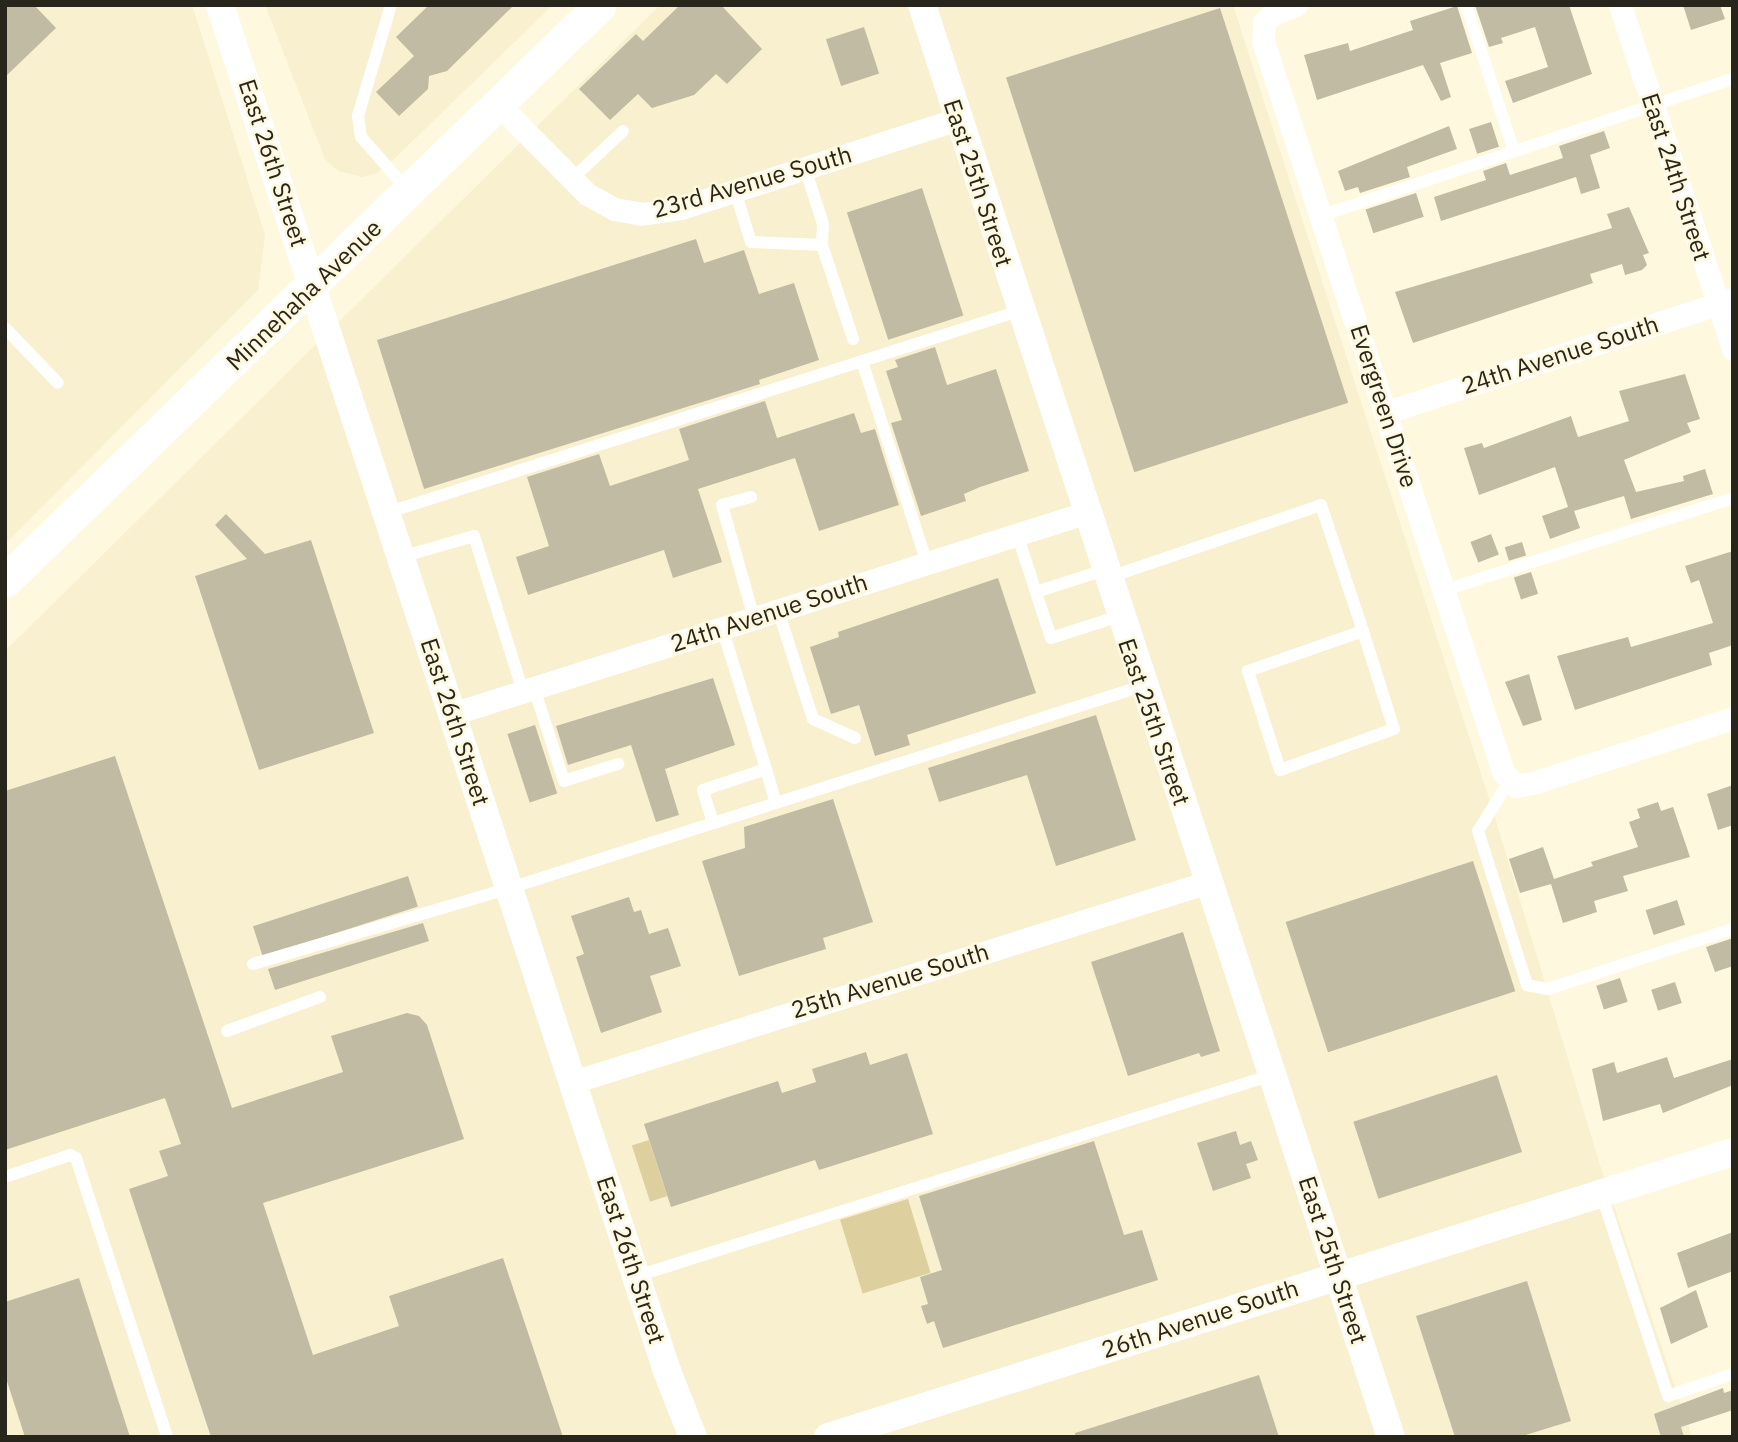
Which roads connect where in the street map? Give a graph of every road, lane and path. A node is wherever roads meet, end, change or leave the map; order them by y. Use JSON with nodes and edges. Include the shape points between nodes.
{"nodes":[{"id":1,"x":220,"y":5,"type":"edge"},
{"id":2,"x":391,"y":5,"type":"edge"},
{"id":3,"x":600,"y":5,"type":"edge"},
{"id":4,"x":922,"y":5,"type":"edge"},
{"id":5,"x":1296,"y":5,"type":"edge"},
{"id":6,"x":1466,"y":5,"type":"edge"},
{"id":7,"x":1620,"y":5,"type":"edge"},
{"id":8,"x":1733,"y":79,"type":"edge"},
{"id":9,"x":498,"y":104,"type":"junction"},
{"id":10,"x":1653,"y":106,"type":"junction"},
{"id":11,"x":958,"y":119,"type":"junction"},
{"id":12,"x":623,"y":131,"type":"dead end"},
{"id":13,"x":1514,"y":151,"type":"junction"},
{"id":14,"x":805,"y":168,"type":"junction"},
{"id":15,"x":572,"y":179,"type":"junction"},
{"id":16,"x":735,"y":191,"type":"junction"},
{"id":17,"x":410,"y":192,"type":"junction"},
{"id":18,"x":1320,"y":216,"type":"junction"},
{"id":19,"x":822,"y":245,"type":"junction"},
{"id":20,"x":314,"y":287,"type":"junction"},
{"id":21,"x":1725,"y":301,"type":"edge"},
{"id":22,"x":1019,"y":311,"type":"junction"},
{"id":23,"x":5,"y":328,"type":"edge"},
{"id":24,"x":853,"y":339,"type":"dead end"},
{"id":25,"x":1733,"y":349,"type":"edge"},
{"id":26,"x":862,"y":361,"type":"junction"},
{"id":27,"x":58,"y":383,"type":"dead end"},
{"id":28,"x":1387,"y":412,"type":"junction"},
{"id":29,"x":751,"y":497,"type":"dead end"},
{"id":30,"x":1733,"y":498,"type":"edge"},
{"id":31,"x":386,"y":513,"type":"junction"},
{"id":32,"x":1085,"y":513,"type":"junction"},
{"id":33,"x":1017,"y":534,"type":"junction"},
{"id":34,"x":401,"y":558,"type":"junction"},
{"id":35,"x":927,"y":563,"type":"junction"},
{"id":36,"x":1105,"y":574,"type":"junction"},
{"id":37,"x":5,"y":581,"type":"edge"},
{"id":38,"x":1445,"y":590,"type":"junction"},
{"id":39,"x":1036,"y":592,"type":"junction"},
{"id":40,"x":778,"y":610,"type":"junction"},
{"id":41,"x":1119,"y":616,"type":"junction"},
{"id":42,"x":754,"y":618,"type":"junction"},
{"id":43,"x":722,"y":628,"type":"junction"},
{"id":44,"x":1363,"y":631,"type":"junction"},
{"id":45,"x":1142,"y":686,"type":"junction"},
{"id":46,"x":528,"y":689,"type":"junction"},
{"id":47,"x":452,"y":714,"type":"junction"},
{"id":48,"x":1733,"y":718,"type":"edge"},
{"id":49,"x":855,"y":738,"type":"dead end"},
{"id":50,"x":618,"y":764,"type":"dead end"},
{"id":51,"x":766,"y":769,"type":"junction"},
{"id":52,"x":1513,"y":783,"type":"junction"},
{"id":53,"x":776,"y":803,"type":"junction"},
{"id":54,"x":713,"y":823,"type":"junction"},
{"id":55,"x":1208,"y":882,"type":"junction"},
{"id":56,"x":510,"y":888,"type":"junction"},
{"id":57,"x":1733,"y":929,"type":"edge"},
{"id":58,"x":253,"y":964,"type":"dead end"},
{"id":59,"x":320,"y":998,"type":"dead end"},
{"id":60,"x":227,"y":1031,"type":"dead end"},
{"id":61,"x":1272,"y":1075,"type":"junction"},
{"id":62,"x":573,"y":1082,"type":"junction"},
{"id":63,"x":1733,"y":1152,"type":"edge"},
{"id":64,"x":5,"y":1177,"type":"edge"},
{"id":65,"x":1601,"y":1193,"type":"junction"},
{"id":66,"x":1338,"y":1275,"type":"junction"},
{"id":67,"x":637,"y":1276,"type":"junction"},
{"id":68,"x":1733,"y":1374,"type":"edge"},
{"id":69,"x":167,"y":1437,"type":"edge"},
{"id":70,"x":693,"y":1437,"type":"edge"},
{"id":71,"x":828,"y":1437,"type":"edge"},
{"id":72,"x":1391,"y":1437,"type":"edge"}],
"edges":[{"from":1,"to":20,"type":"street","name":"East 26th Street"},
{"from":2,"to":17,"type":"lane","via":[[358,116],[361,138]]},
{"from":3,"to":9,"type":"main road","name":"Minnehaha Avenue"},
{"from":4,"to":11,"type":"street","name":"East 25th Street"},
{"from":5,"to":18,"type":"street","name":"Evergreen Drive","via":[[1274,13],[1264,23],[1264,41]]},
{"from":6,"to":13,"type":"lane"},
{"from":7,"to":10,"type":"street","name":"East 24th Street"},
{"from":8,"to":10,"type":"lane"},
{"from":9,"to":15,"type":"street","name":"23rd Avenue South"},
{"from":9,"to":17,"type":"main road","name":"Minnehaha Avenue"},
{"from":10,"to":13,"type":"lane"},
{"from":10,"to":21,"type":"street","name":"East 24th Street"},
{"from":11,"to":14,"type":"street","name":"23rd Avenue South"},
{"from":11,"to":22,"type":"street","name":"East 25th Street"},
{"from":12,"to":15,"type":"lane"},
{"from":13,"to":18,"type":"lane"},
{"from":14,"to":16,"type":"street","name":"23rd Avenue South"},
{"from":14,"to":19,"type":"lane","via":[[823,224]]},
{"from":15,"to":16,"type":"street","name":"23rd Avenue South","via":[[614,209],[641,214],[681,208]]},
{"from":16,"to":19,"type":"lane","via":[[751,242]]},
{"from":17,"to":20,"type":"main road","name":"Minnehaha Avenue"},
{"from":18,"to":28,"type":"street","name":"Evergreen Drive"},
{"from":19,"to":24,"type":"lane"},
{"from":20,"to":31,"type":"street","name":"East 26th Street"},
{"from":20,"to":37,"type":"main road","name":"Minnehaha Avenue"},
{"from":21,"to":25,"type":"street","name":"East 24th Street"},
{"from":21,"to":28,"type":"street","name":"24th Avenue South"},
{"from":22,"to":26,"type":"lane"},
{"from":22,"to":32,"type":"street","name":"East 25th Street"},
{"from":23,"to":27,"type":"lane"},
{"from":26,"to":31,"type":"lane"},
{"from":26,"to":35,"type":"lane"},
{"from":28,"to":38,"type":"street","name":"Evergreen Drive"},
{"from":29,"to":42,"type":"lane","via":[[722,505]]},
{"from":30,"to":38,"type":"lane"},
{"from":31,"to":34,"type":"street","name":"East 26th Street"},
{"from":32,"to":33,"type":"street","name":"24th Avenue South"},
{"from":32,"to":36,"type":"street","name":"East 25th Street"},
{"from":33,"to":35,"type":"street","name":"24th Avenue South"},
{"from":33,"to":39,"type":"lane"},
{"from":34,"to":46,"type":"lane","via":[[474,536]]},
{"from":34,"to":47,"type":"street","name":"East 26th Street"},
{"from":35,"to":40,"type":"street","name":"24th Avenue South"},
{"from":36,"to":39,"type":"lane"},
{"from":36,"to":41,"type":"street","name":"East 25th Street"},
{"from":36,"to":44,"type":"lane","via":[[1321,505]]},
{"from":38,"to":52,"type":"street","name":"Evergreen Drive","via":[[1503,772]]},
{"from":39,"to":41,"type":"lane","via":[[1051,638]]},
{"from":40,"to":42,"type":"street","name":"24th Avenue South"},
{"from":40,"to":49,"type":"lane","via":[[813,719]]},
{"from":41,"to":45,"type":"street","name":"East 25th Street"},
{"from":42,"to":43,"type":"street","name":"24th Avenue South"},
{"from":43,"to":46,"type":"street","name":"24th Avenue South"},
{"from":43,"to":51,"type":"lane"},
{"from":44,"to":44,"type":"lane","via":[[1248,671],[1280,770],[1394,729]]},
{"from":45,"to":53,"type":"lane"},
{"from":45,"to":55,"type":"street","name":"East 25th Street"},
{"from":46,"to":47,"type":"street","name":"24th Avenue South"},
{"from":46,"to":50,"type":"lane","via":[[564,781]]},
{"from":47,"to":56,"type":"street","name":"East 26th Street"},
{"from":48,"to":52,"type":"street"},
{"from":51,"to":53,"type":"lane"},
{"from":51,"to":54,"type":"lane","via":[[703,790]]},
{"from":52,"to":57,"type":"lane","via":[[1478,831],[1527,985],[1548,989]]},
{"from":53,"to":54,"type":"lane"},
{"from":54,"to":56,"type":"lane"},
{"from":55,"to":61,"type":"street","name":"East 25th Street"},
{"from":55,"to":62,"type":"street","name":"25th Avenue South"},
{"from":56,"to":58,"type":"lane"},
{"from":56,"to":62,"type":"street","name":"East 26th Street"},
{"from":59,"to":60,"type":"lane"},
{"from":61,"to":66,"type":"street","name":"East 25th Street"},
{"from":61,"to":67,"type":"lane"},
{"from":62,"to":67,"type":"street","name":"East 26th Street"},
{"from":63,"to":65,"type":"street","name":"26th Avenue South"},
{"from":64,"to":69,"type":"lane","via":[[70,1155],[76,1158]]},
{"from":65,"to":66,"type":"street","name":"26th Avenue South"},
{"from":65,"to":68,"type":"lane","via":[[1668,1396]]},
{"from":66,"to":71,"type":"street","name":"26th Avenue South"},
{"from":66,"to":72,"type":"street","name":"East 25th Street"},
{"from":67,"to":70,"type":"street","name":"East 26th Street"}]}
